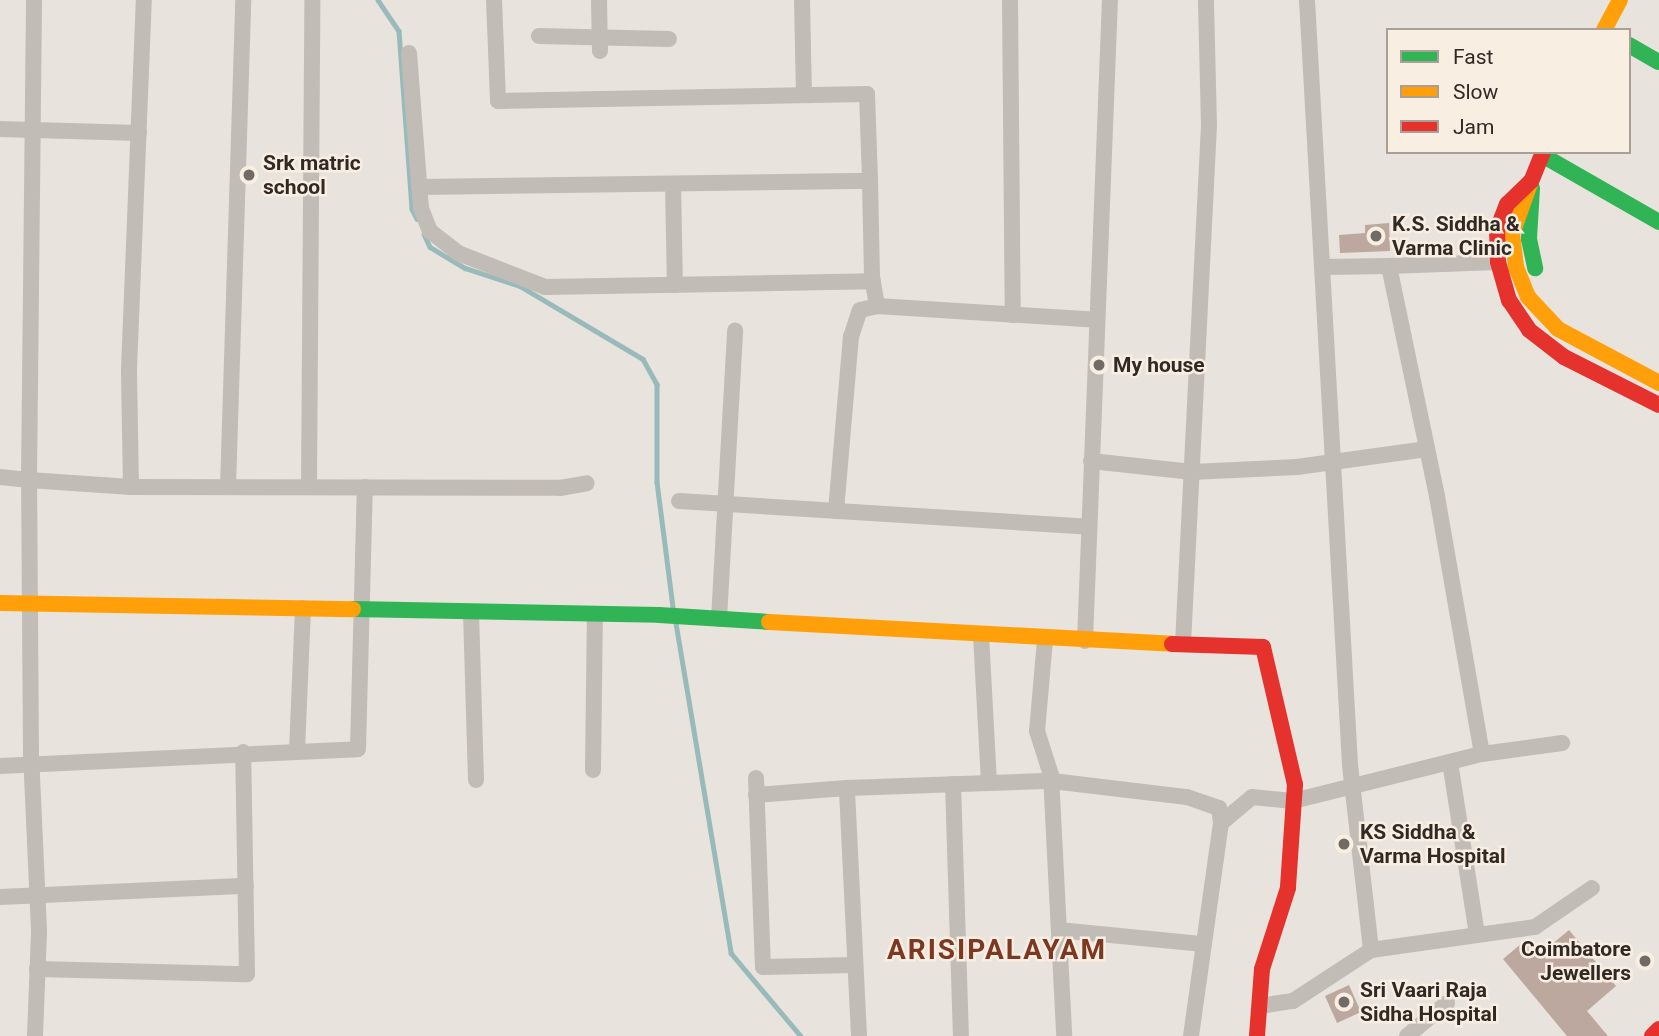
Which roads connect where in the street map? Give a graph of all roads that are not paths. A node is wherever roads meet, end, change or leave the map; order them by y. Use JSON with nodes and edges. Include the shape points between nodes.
{"nodes":[{"id":1,"x":34,"y":0,"type":"edge"},
{"id":2,"x":144,"y":0,"type":"edge"},
{"id":3,"x":243,"y":0,"type":"edge"},
{"id":4,"x":312,"y":0,"type":"edge"},
{"id":5,"x":494,"y":0,"type":"edge"},
{"id":6,"x":599,"y":0,"type":"edge"},
{"id":7,"x":802,"y":0,"type":"edge"},
{"id":8,"x":1010,"y":0,"type":"edge"},
{"id":9,"x":1110,"y":0,"type":"edge"},
{"id":10,"x":1206,"y":0,"type":"edge"},
{"id":11,"x":1307,"y":0,"type":"edge"},
{"id":12,"x":1620,"y":0,"type":"edge"},
{"id":13,"x":1605,"y":28,"type":"edge"},
{"id":14,"x":540,"y":36,"type":"dead end"},
{"id":15,"x":669,"y":39,"type":"dead end"},
{"id":16,"x":600,"y":44,"type":"junction"},
{"id":17,"x":1631,"y":46,"type":"edge"},
{"id":18,"x":409,"y":53,"type":"dead end"},
{"id":19,"x":1659,"y":62,"type":"edge"},
{"id":20,"x":803,"y":95,"type":"junction"},
{"id":21,"x":0,"y":129,"type":"edge"},
{"id":22,"x":33,"y":130,"type":"junction"},
{"id":23,"x":139,"y":133,"type":"junction"},
{"id":24,"x":1542,"y":154,"type":"edge"},
{"id":25,"x":870,"y":181,"type":"junction"},
{"id":26,"x":1531,"y":181,"type":"junction"},
{"id":27,"x":673,"y":184,"type":"junction"},
{"id":28,"x":420,"y":187,"type":"junction"},
{"id":29,"x":1659,"y":222,"type":"edge"},
{"id":30,"x":1498,"y":262,"type":"junction"},
{"id":31,"x":1389,"y":266,"type":"junction"},
{"id":32,"x":1323,"y":267,"type":"junction"},
{"id":33,"x":873,"y":281,"type":"junction"},
{"id":34,"x":675,"y":285,"type":"junction"},
{"id":35,"x":877,"y":306,"type":"junction"},
{"id":36,"x":1013,"y":315,"type":"junction"},
{"id":37,"x":1097,"y":320,"type":"junction"},
{"id":38,"x":735,"y":330,"type":"dead end"},
{"id":39,"x":1659,"y":365,"type":"edge"},
{"id":40,"x":1659,"y":383,"type":"edge"},
{"id":41,"x":1659,"y":405,"type":"edge"},
{"id":42,"x":1427,"y":449,"type":"junction"},
{"id":43,"x":1091,"y":461,"type":"junction"},
{"id":44,"x":1334,"y":461,"type":"junction"},
{"id":45,"x":1192,"y":472,"type":"junction"},
{"id":46,"x":0,"y":477,"type":"edge"},
{"id":47,"x":29,"y":480,"type":"junction"},
{"id":48,"x":587,"y":483,"type":"dead end"},
{"id":49,"x":131,"y":487,"type":"junction"},
{"id":50,"x":228,"y":487,"type":"junction"},
{"id":51,"x":309,"y":487,"type":"junction"},
{"id":52,"x":365,"y":487,"type":"junction"},
{"id":53,"x":679,"y":501,"type":"dead end"},
{"id":54,"x":724,"y":504,"type":"junction"},
{"id":55,"x":836,"y":511,"type":"junction"},
{"id":56,"x":1089,"y":527,"type":"junction"},
{"id":57,"x":0,"y":603,"type":"edge"},
{"id":58,"x":30,"y":603,"type":"junction"},
{"id":59,"x":303,"y":608,"type":"junction"},
{"id":60,"x":361,"y":610,"type":"junction"},
{"id":61,"x":471,"y":612,"type":"junction"},
{"id":62,"x":594,"y":614,"type":"junction"},
{"id":63,"x":719,"y":619,"type":"junction"},
{"id":64,"x":981,"y":635,"type":"junction"},
{"id":65,"x":1045,"y":640,"type":"junction"},
{"id":66,"x":1085,"y":641,"type":"junction"},
{"id":67,"x":1183,"y":644,"type":"junction"},
{"id":68,"x":1562,"y":743,"type":"dead end"},
{"id":69,"x":297,"y":751,"type":"junction"},
{"id":70,"x":243,"y":752,"type":"junction"},
{"id":71,"x":1482,"y":754,"type":"junction"},
{"id":72,"x":1450,"y":762,"type":"junction"},
{"id":73,"x":0,"y":766,"type":"edge"},
{"id":74,"x":32,"y":766,"type":"junction"},
{"id":75,"x":593,"y":770,"type":"dead end"},
{"id":76,"x":476,"y":780,"type":"dead end"},
{"id":77,"x":1052,"y":781,"type":"junction"},
{"id":78,"x":989,"y":783,"type":"junction"},
{"id":79,"x":953,"y":784,"type":"junction"},
{"id":80,"x":1352,"y":787,"type":"junction"},
{"id":81,"x":847,"y":788,"type":"junction"},
{"id":82,"x":1293,"y":801,"type":"junction"},
{"id":83,"x":1221,"y":823,"type":"junction"},
{"id":84,"x":246,"y":886,"type":"junction"},
{"id":85,"x":1592,"y":888,"type":"dead end"},
{"id":86,"x":37,"y":895,"type":"junction"},
{"id":87,"x":0,"y":897,"type":"edge"},
{"id":88,"x":1059,"y":930,"type":"junction"},
{"id":89,"x":1477,"y":935,"type":"junction"},
{"id":90,"x":1203,"y":944,"type":"junction"},
{"id":91,"x":1371,"y":950,"type":"junction"},
{"id":92,"x":855,"y":965,"type":"junction"},
{"id":93,"x":37,"y":969,"type":"junction"},
{"id":94,"x":1447,"y":1003,"type":"dead end"},
{"id":95,"x":1260,"y":1006,"type":"junction"},
{"id":96,"x":1659,"y":1029,"type":"edge"},
{"id":97,"x":35,"y":1036,"type":"edge"},
{"id":98,"x":859,"y":1036,"type":"edge"},
{"id":99,"x":961,"y":1036,"type":"edge"},
{"id":100,"x":1065,"y":1036,"type":"edge"},
{"id":101,"x":1191,"y":1036,"type":"edge"},
{"id":102,"x":1257,"y":1036,"type":"edge"},
{"id":103,"x":1406,"y":1036,"type":"edge"},
{"id":104,"x":1652,"y":1036,"type":"edge"}],
"edges":[{"from":1,"to":22,"type":"street"},
{"from":2,"to":23,"type":"street"},
{"from":3,"to":50,"type":"street"},
{"from":4,"to":51,"type":"street"},
{"from":5,"to":20,"type":"street","via":[[498,101]]},
{"from":6,"to":16,"type":"street"},
{"from":7,"to":20,"type":"street"},
{"from":8,"to":36,"type":"street"},
{"from":9,"to":37,"type":"street"},
{"from":10,"to":45,"type":"street","via":[[1209,126]]},
{"from":11,"to":32,"type":"street"},
{"from":12,"to":13,"type":"street"},
{"from":14,"to":16,"type":"street"},
{"from":15,"to":16,"type":"street"},
{"from":17,"to":19,"type":"street"},
{"from":18,"to":28,"type":"street"},
{"from":20,"to":25,"type":"street","via":[[867,94]]},
{"from":21,"to":22,"type":"street"},
{"from":22,"to":23,"type":"street"},
{"from":22,"to":47,"type":"street"},
{"from":23,"to":49,"type":"street","via":[[129,369]]},
{"from":24,"to":26,"type":"street"},
{"from":24,"to":29,"type":"street"},
{"from":25,"to":27,"type":"street"},
{"from":25,"to":33,"type":"street"},
{"from":26,"to":30,"type":"street","via":[[1507,205],[1497,230]]},
{"from":26,"to":39,"type":"street","via":[[1529,239],[1535,269],[1557,305],[1586,327]]},
{"from":26,"to":40,"type":"street","via":[[1514,219],[1516,267],[1536,308],[1559,329]]},
{"from":27,"to":28,"type":"street"},
{"from":27,"to":34,"type":"street"},
{"from":28,"to":34,"type":"street","via":[[430,231],[458,253],[545,287]]},
{"from":30,"to":31,"type":"street"},
{"from":30,"to":41,"type":"street","via":[[1509,300],[1529,330],[1564,357]]},
{"from":31,"to":32,"type":"street"},
{"from":31,"to":42,"type":"street"},
{"from":32,"to":44,"type":"street"},
{"from":33,"to":34,"type":"street"},
{"from":33,"to":35,"type":"street"},
{"from":35,"to":36,"type":"street"},
{"from":35,"to":55,"type":"street","via":[[860,310],[851,337]]},
{"from":36,"to":37,"type":"street"},
{"from":37,"to":43,"type":"street"},
{"from":38,"to":54,"type":"street"},
{"from":42,"to":44,"type":"street"},
{"from":42,"to":71,"type":"street"},
{"from":43,"to":45,"type":"street"},
{"from":43,"to":56,"type":"street"},
{"from":44,"to":45,"type":"street"},
{"from":44,"to":80,"type":"street"},
{"from":45,"to":67,"type":"street"},
{"from":46,"to":47,"type":"street"},
{"from":47,"to":49,"type":"street"},
{"from":47,"to":58,"type":"street"},
{"from":48,"to":52,"type":"street","via":[[560,488]]},
{"from":49,"to":50,"type":"street"},
{"from":50,"to":51,"type":"street"},
{"from":51,"to":52,"type":"street"},
{"from":52,"to":60,"type":"street"},
{"from":53,"to":54,"type":"street"},
{"from":54,"to":55,"type":"street"},
{"from":54,"to":63,"type":"street"},
{"from":55,"to":56,"type":"street"},
{"from":56,"to":66,"type":"street"},
{"from":57,"to":58,"type":"street"},
{"from":58,"to":59,"type":"street"},
{"from":58,"to":74,"type":"street"},
{"from":59,"to":60,"type":"street"},
{"from":59,"to":69,"type":"street"},
{"from":60,"to":61,"type":"street"},
{"from":60,"to":69,"type":"street","via":[[358,749]]},
{"from":61,"to":62,"type":"street"},
{"from":61,"to":76,"type":"street"},
{"from":62,"to":63,"type":"street"},
{"from":62,"to":75,"type":"street"},
{"from":63,"to":64,"type":"street"},
{"from":64,"to":65,"type":"street"},
{"from":64,"to":78,"type":"street"},
{"from":65,"to":66,"type":"street"},
{"from":65,"to":77,"type":"street","via":[[1037,731]]},
{"from":66,"to":67,"type":"street"},
{"from":67,"to":82,"type":"street","via":[[1263,647],[1295,784]]},
{"from":68,"to":71,"type":"street"},
{"from":69,"to":70,"type":"street"},
{"from":70,"to":74,"type":"street"},
{"from":70,"to":84,"type":"street"},
{"from":71,"to":72,"type":"street"},
{"from":72,"to":80,"type":"street"},
{"from":72,"to":89,"type":"street"},
{"from":73,"to":74,"type":"street"},
{"from":74,"to":86,"type":"street"},
{"from":77,"to":78,"type":"street"},
{"from":77,"to":83,"type":"street","via":[[1187,797],[1219,807]]},
{"from":77,"to":88,"type":"street"},
{"from":78,"to":79,"type":"street"},
{"from":79,"to":81,"type":"street"},
{"from":79,"to":99,"type":"street"},
{"from":80,"to":82,"type":"street"},
{"from":80,"to":91,"type":"street"},
{"from":81,"to":92,"type":"street"},
{"from":81,"to":92,"type":"street","via":[[756,786],[762,967]]},
{"from":82,"to":83,"type":"street","via":[[1252,797]]},
{"from":82,"to":95,"type":"street","via":[[1289,888],[1262,969]]},
{"from":83,"to":90,"type":"street"},
{"from":84,"to":86,"type":"street"},
{"from":84,"to":93,"type":"street","via":[[247,974]]},
{"from":85,"to":89,"type":"street","via":[[1535,927]]},
{"from":86,"to":87,"type":"street"},
{"from":86,"to":93,"type":"street"},
{"from":88,"to":90,"type":"street"},
{"from":88,"to":100,"type":"street"},
{"from":89,"to":91,"type":"street"},
{"from":90,"to":101,"type":"street"},
{"from":91,"to":95,"type":"street","via":[[1293,1001]]},
{"from":92,"to":98,"type":"street"},
{"from":93,"to":97,"type":"street"},
{"from":94,"to":103,"type":"street"},
{"from":95,"to":102,"type":"street"},
{"from":96,"to":104,"type":"street"}]}
